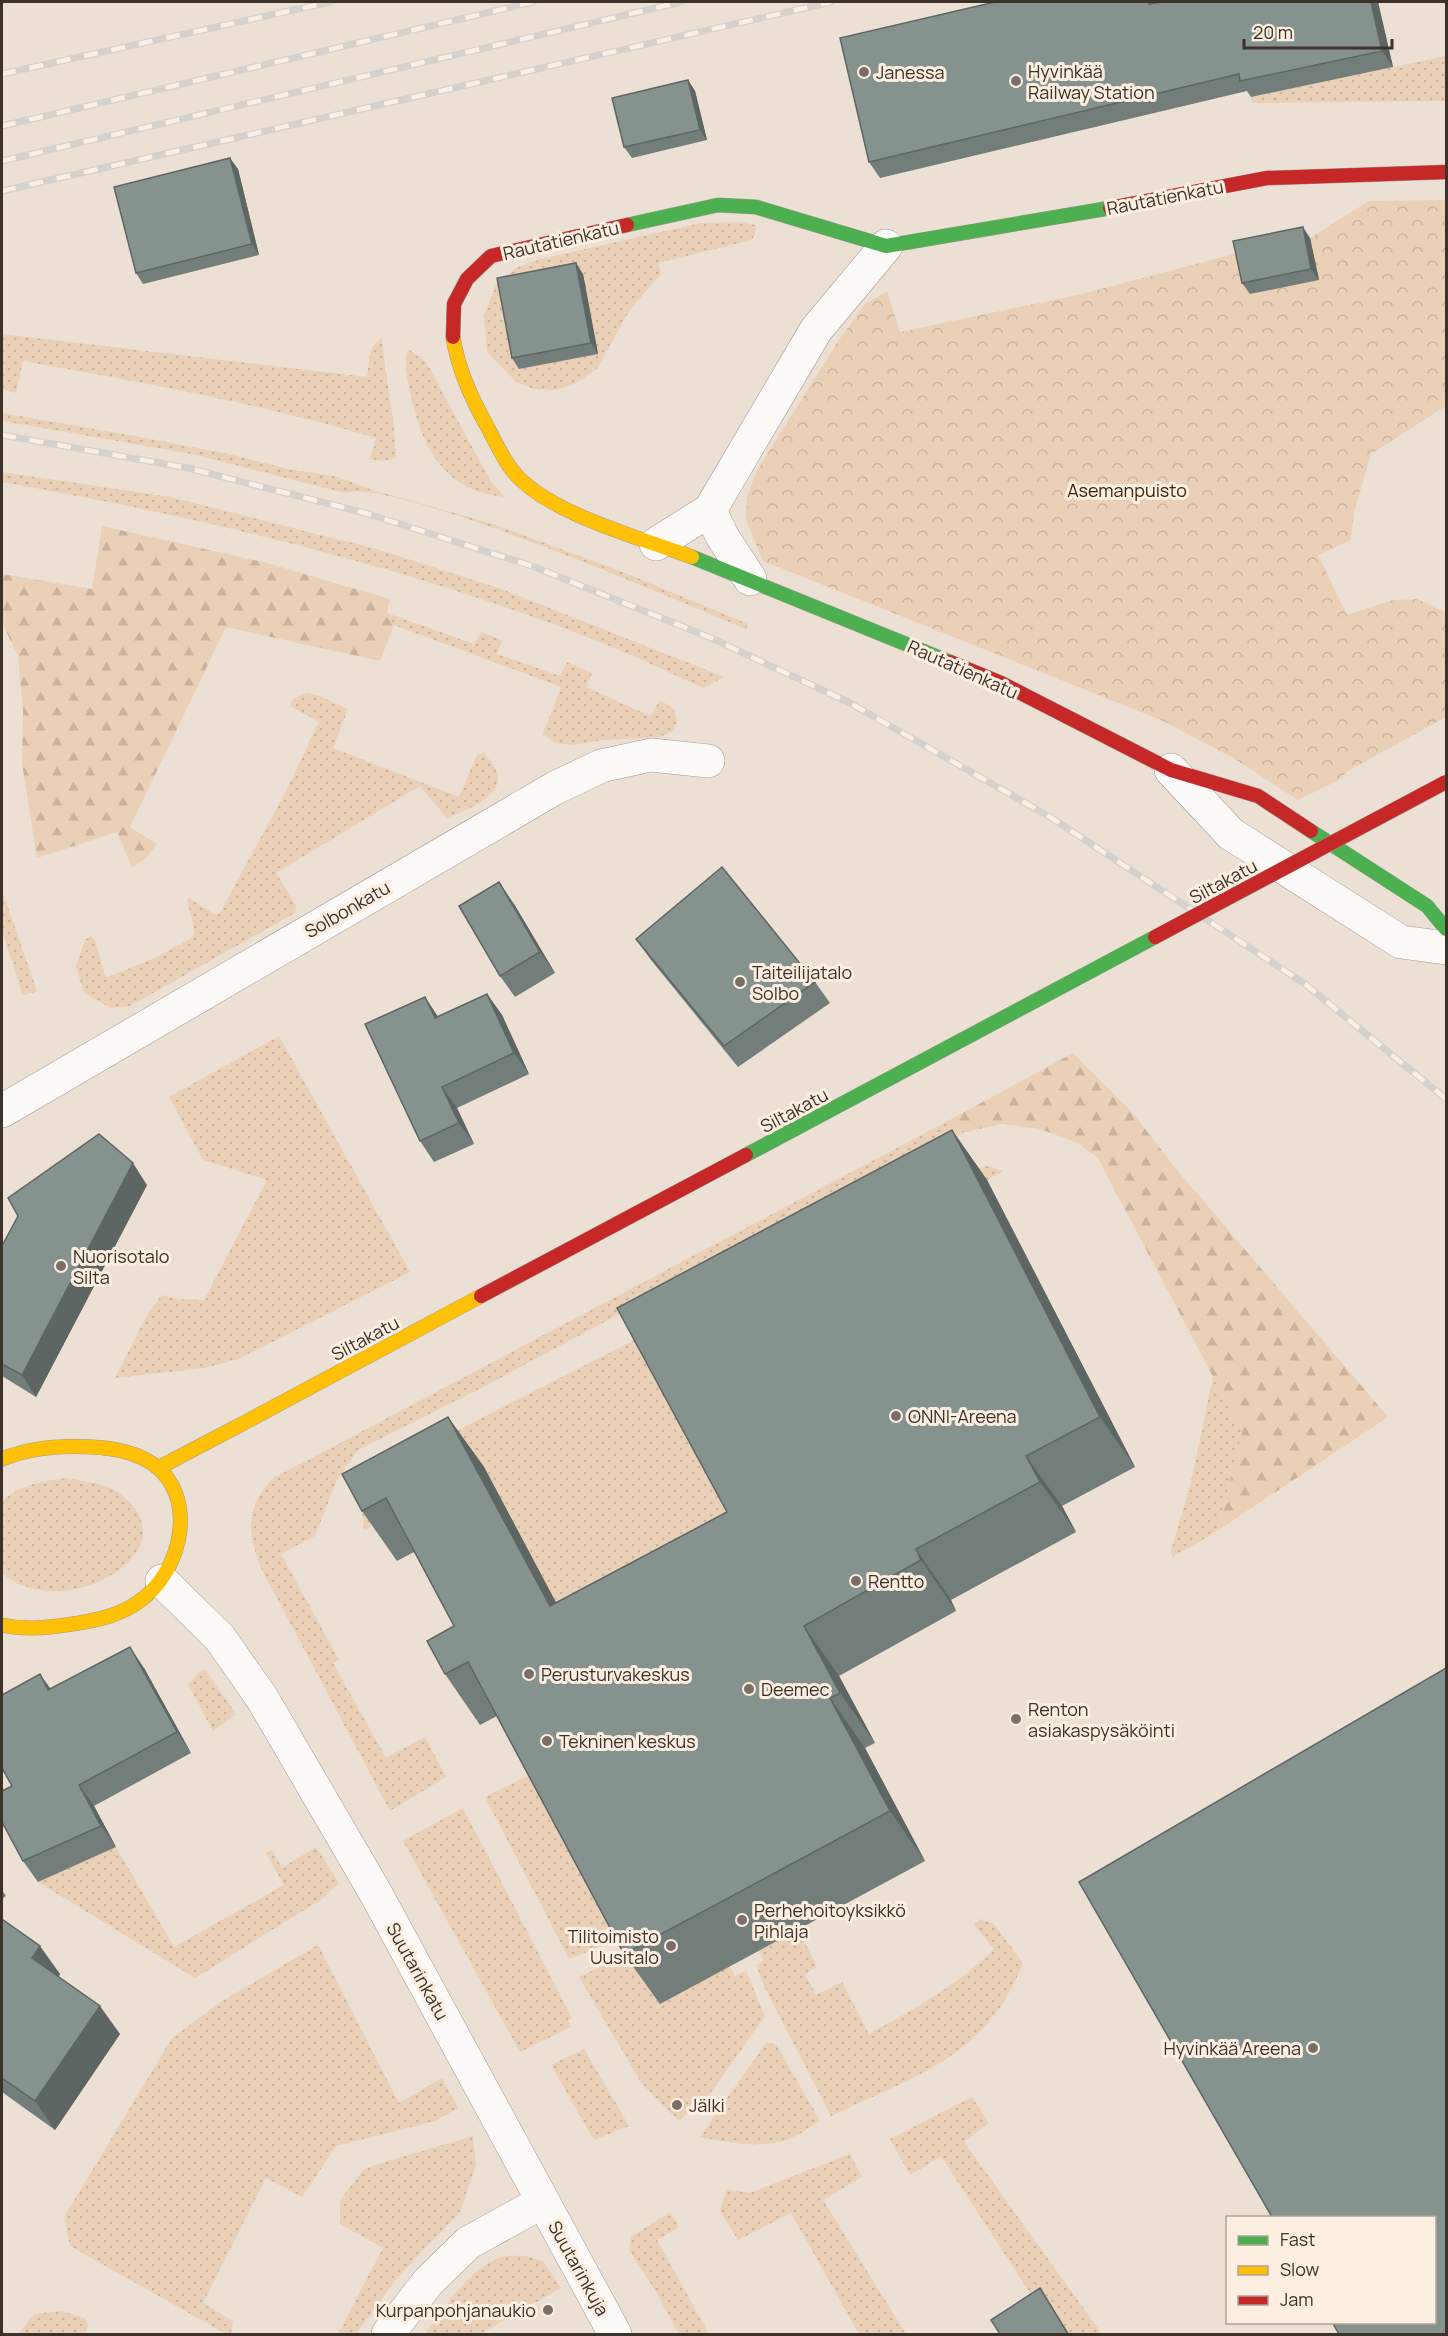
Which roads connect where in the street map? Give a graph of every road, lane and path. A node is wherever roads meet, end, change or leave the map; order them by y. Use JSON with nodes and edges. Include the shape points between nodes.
{"nodes":[{"id":1,"x":1446,"y":172,"type":"edge"},
{"id":2,"x":886,"y":246,"type":"junction"},
{"id":3,"x":710,"y":510,"type":"junction"},
{"id":4,"x":656,"y":544,"type":"junction"},
{"id":5,"x":750,"y":579,"type":"junction"},
{"id":6,"x":708,"y":761,"type":"dead end"},
{"id":7,"x":1171,"y":770,"type":"junction"},
{"id":8,"x":1446,"y":782,"type":"edge"},
{"id":9,"x":1446,"y":929,"type":"edge"},
{"id":10,"x":1446,"y":948,"type":"edge"},
{"id":11,"x":2,"y":1111,"type":"edge"},
{"id":12,"x":2,"y":1459,"type":"edge"},
{"id":13,"x":158,"y":1468,"type":"junction"},
{"id":14,"x":162,"y":1581,"type":"junction"},
{"id":15,"x":2,"y":1625,"type":"edge"},
{"id":16,"x":542,"y":2202,"type":"junction"},
{"id":17,"x":388,"y":2334,"type":"edge"},
{"id":18,"x":615,"y":2334,"type":"edge"}],
"edges":[{"from":1,"to":2,"type":"street","name":"Rautatienkatu","via":[[1267,178]]},
{"from":2,"to":3,"type":"street","via":[[816,330]]},
{"from":2,"to":4,"type":"street","name":"Rautatienkatu","via":[[756,207],[718,205],[491,256],[468,274],[458,289],[450,338],[455,363],[511,469],[522,483],[563,508]]},
{"from":3,"to":4,"type":"street"},
{"from":3,"to":5,"type":"street"},
{"from":4,"to":5,"type":"street","name":"Rautatienkatu"},
{"from":5,"to":7,"type":"street","name":"Rautatienkatu","via":[[1001,683]]},
{"from":6,"to":11,"type":"street","name":"Solbonkatu","via":[[651,755],[601,766],[555,788]]},
{"from":7,"to":9,"type":"street","name":"Rautatienkatu","via":[[1258,796],[1427,906]]},
{"from":7,"to":10,"type":"street","name":"Rautatienkatu","via":[[1231,834],[1401,942]]},
{"from":8,"to":13,"type":"street","name":"Siltakatu","bridge":true},
{"from":12,"to":13,"type":"street","via":[[50,1446],[90,1446],[132,1455]]},
{"from":13,"to":14,"type":"street","via":[[178,1494],[182,1529],[177,1553]]},
{"from":14,"to":15,"type":"street","via":[[131,1607],[87,1622],[38,1629]]},
{"from":14,"to":16,"type":"street","name":"Suutarinkatu","via":[[213,1630],[262,1698],[375,1892]]},
{"from":16,"to":17,"type":"street","via":[[468,2243],[428,2282]]},
{"from":16,"to":18,"type":"street","name":"Suutarinkuja"}]}
